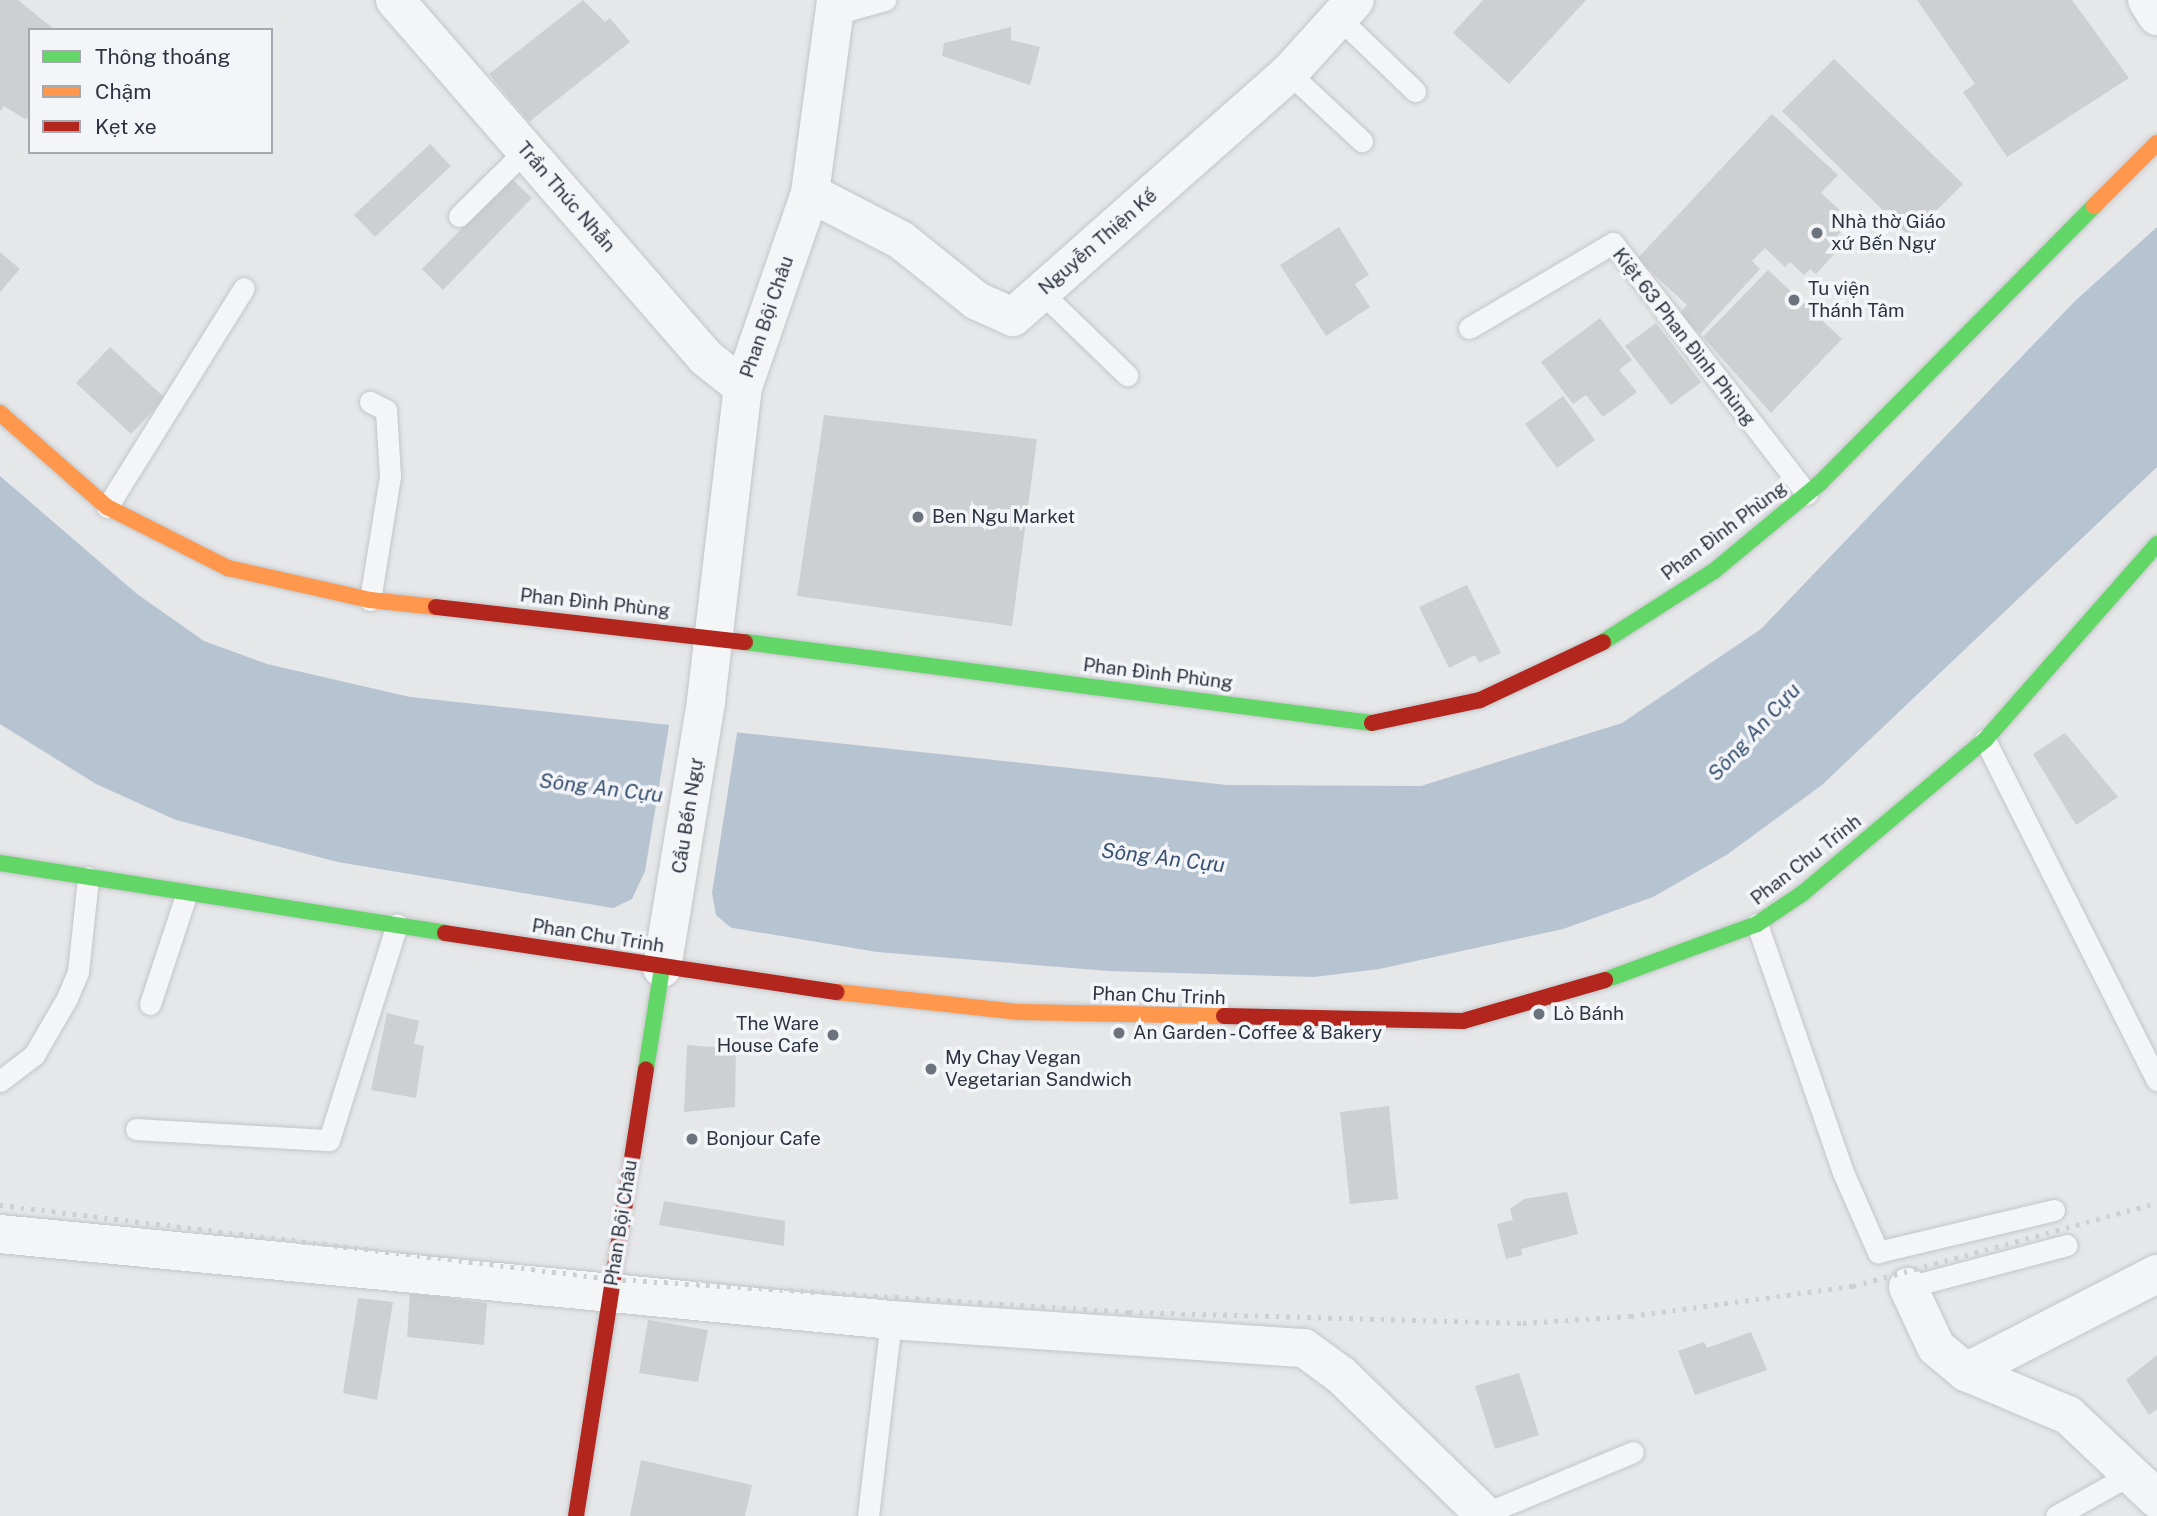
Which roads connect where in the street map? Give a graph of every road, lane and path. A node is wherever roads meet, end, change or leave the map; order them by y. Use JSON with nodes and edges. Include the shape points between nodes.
{"nodes":[{"id":1,"x":395,"y":0,"type":"edge"},
{"id":2,"x":885,"y":0,"type":"edge"},
{"id":3,"x":2147,"y":0,"type":"edge"},
{"id":4,"x":837,"y":6,"type":"edge"},
{"id":5,"x":1347,"y":8,"type":"edge"},
{"id":6,"x":2157,"y":16,"type":"edge"},
{"id":7,"x":1289,"y":73,"type":"junction"},
{"id":8,"x":1415,"y":91,"type":"dead end"},
{"id":9,"x":1362,"y":141,"type":"dead end"},
{"id":10,"x":2157,"y":143,"type":"edge"},
{"id":11,"x":525,"y":151,"type":"junction"},
{"id":12,"x":810,"y":193,"type":"junction"},
{"id":13,"x":459,"y":216,"type":"dead end"},
{"id":14,"x":244,"y":288,"type":"dead end"},
{"id":15,"x":1041,"y":292,"type":"junction"},
{"id":16,"x":1469,"y":328,"type":"dead end"},
{"id":17,"x":1126,"y":375,"type":"dead end"},
{"id":18,"x":743,"y":387,"type":"junction"},
{"id":19,"x":370,"y":402,"type":"dead end"},
{"id":20,"x":0,"y":413,"type":"edge"},
{"id":21,"x":1807,"y":494,"type":"junction"},
{"id":22,"x":107,"y":508,"type":"junction"},
{"id":23,"x":2157,"y":544,"type":"edge"},
{"id":24,"x":370,"y":600,"type":"junction"},
{"id":25,"x":713,"y":638,"type":"junction"},
{"id":26,"x":706,"y":701,"type":"joint"},
{"id":27,"x":1985,"y":740,"type":"junction"},
{"id":28,"x":0,"y":863,"type":"edge"},
{"id":29,"x":88,"y":878,"type":"junction"},
{"id":30,"x":186,"y":895,"type":"junction"},
{"id":31,"x":397,"y":924,"type":"junction"},
{"id":32,"x":1757,"y":924,"type":"junction"},
{"id":33,"x":669,"y":931,"type":"joint"},
{"id":34,"x":663,"y":968,"type":"junction"},
{"id":35,"x":150,"y":1004,"type":"dead end"},
{"id":36,"x":2157,"y":1080,"type":"edge"},
{"id":37,"x":0,"y":1081,"type":"edge"},
{"id":38,"x":136,"y":1129,"type":"dead end"},
{"id":39,"x":2054,"y":1210,"type":"dead end"},
{"id":40,"x":0,"y":1234,"type":"edge"},
{"id":41,"x":2067,"y":1245,"type":"dead end"},
{"id":42,"x":2157,"y":1274,"type":"edge"},
{"id":43,"x":1908,"y":1287,"type":"joint"},
{"id":44,"x":610,"y":1291,"type":"junction"},
{"id":45,"x":891,"y":1320,"type":"junction"},
{"id":46,"x":1966,"y":1372,"type":"junction"},
{"id":47,"x":1633,"y":1452,"type":"dead end"},
{"id":48,"x":2145,"y":1486,"type":"edge"},
{"id":49,"x":1485,"y":1515,"type":"edge"},
{"id":50,"x":576,"y":1516,"type":"edge"},
{"id":51,"x":868,"y":1516,"type":"edge"},
{"id":52,"x":2056,"y":1516,"type":"edge"}],
"edges":[{"from":1,"to":11,"type":"street","name":"Trần Thúc Nhẫn"},
{"from":2,"to":4,"type":"lane"},
{"from":3,"to":6,"type":"street"},
{"from":4,"to":12,"type":"street","name":"Phan Bội Châu"},
{"from":5,"to":7,"type":"street","name":"Nguyễn Thiện Kế"},
{"from":5,"to":8,"type":"lane"},
{"from":7,"to":9,"type":"lane"},
{"from":7,"to":15,"type":"street","name":"Nguyễn Thiện Kế"},
{"from":10,"to":21,"type":"street","name":"Phan Đình Phùng"},
{"from":11,"to":13,"type":"lane"},
{"from":11,"to":18,"type":"street","name":"Trần Thúc Nhẫn","via":[[705,357]]},
{"from":12,"to":15,"type":"street","name":"Nguyễn Thiện Kế","via":[[901,240],[976,301],[1013,317]]},
{"from":12,"to":18,"type":"street","name":"Phan Bội Châu"},
{"from":14,"to":22,"type":"lane"},
{"from":15,"to":17,"type":"lane"},
{"from":16,"to":21,"type":"lane","name":"Kiệt 63 Phan Đình Phùng","via":[[1613,243]]},
{"from":18,"to":25,"type":"street","name":"Phan Bội Châu"},
{"from":19,"to":24,"type":"lane","via":[[386,410],[390,476]]},
{"from":20,"to":22,"type":"street","name":"Phan Đình Phùng"},
{"from":21,"to":25,"type":"street","name":"Phan Đình Phùng","via":[[1714,571],[1582,656],[1480,700],[1370,723]]},
{"from":22,"to":24,"type":"street","name":"Phan Đình Phùng","via":[[228,568]]},
{"from":23,"to":27,"type":"street","name":"Phan Chu Trinh"},
{"from":24,"to":25,"type":"street","name":"Phan Đình Phùng"},
{"from":25,"to":26,"type":"street","name":"Phan Bội Châu"},
{"from":26,"to":33,"type":"street","name":"Cầu Bến Ngự"},
{"from":27,"to":32,"type":"street","name":"Phan Chu Trinh","via":[[1803,893]]},
{"from":27,"to":36,"type":"lane"},
{"from":28,"to":29,"type":"street","name":"Phan Chu Trinh"},
{"from":29,"to":30,"type":"street","name":"Phan Chu Trinh"},
{"from":29,"to":37,"type":"lane","via":[[78,972],[67,998],[34,1055]]},
{"from":30,"to":31,"type":"street","name":"Phan Chu Trinh"},
{"from":30,"to":35,"type":"lane"},
{"from":31,"to":34,"type":"street","name":"Phan Chu Trinh"},
{"from":31,"to":38,"type":"lane","via":[[329,1140]]},
{"from":32,"to":34,"type":"street","name":"Phan Chu Trinh","via":[[1644,969],[1463,1021],[1019,1012]]},
{"from":32,"to":39,"type":"lane","via":[[1842,1170],[1878,1252]]},
{"from":33,"to":34,"type":"street","name":"Phan Bội Châu"},
{"from":34,"to":44,"type":"street","name":"Phan Bội Châu"},
{"from":40,"to":44,"type":"street"},
{"from":41,"to":43,"type":"lane"},
{"from":42,"to":46,"type":"street"},
{"from":43,"to":46,"type":"street","via":[[1936,1347]]},
{"from":44,"to":45,"type":"street"},
{"from":44,"to":50,"type":"street","name":"Phan Bội Châu"},
{"from":45,"to":49,"type":"street","via":[[1304,1348],[1341,1375]]},
{"from":45,"to":51,"type":"lane"},
{"from":46,"to":48,"type":"street","via":[[2050,1404]]},
{"from":47,"to":49,"type":"lane"},
{"from":48,"to":52,"type":"lane"}]}
